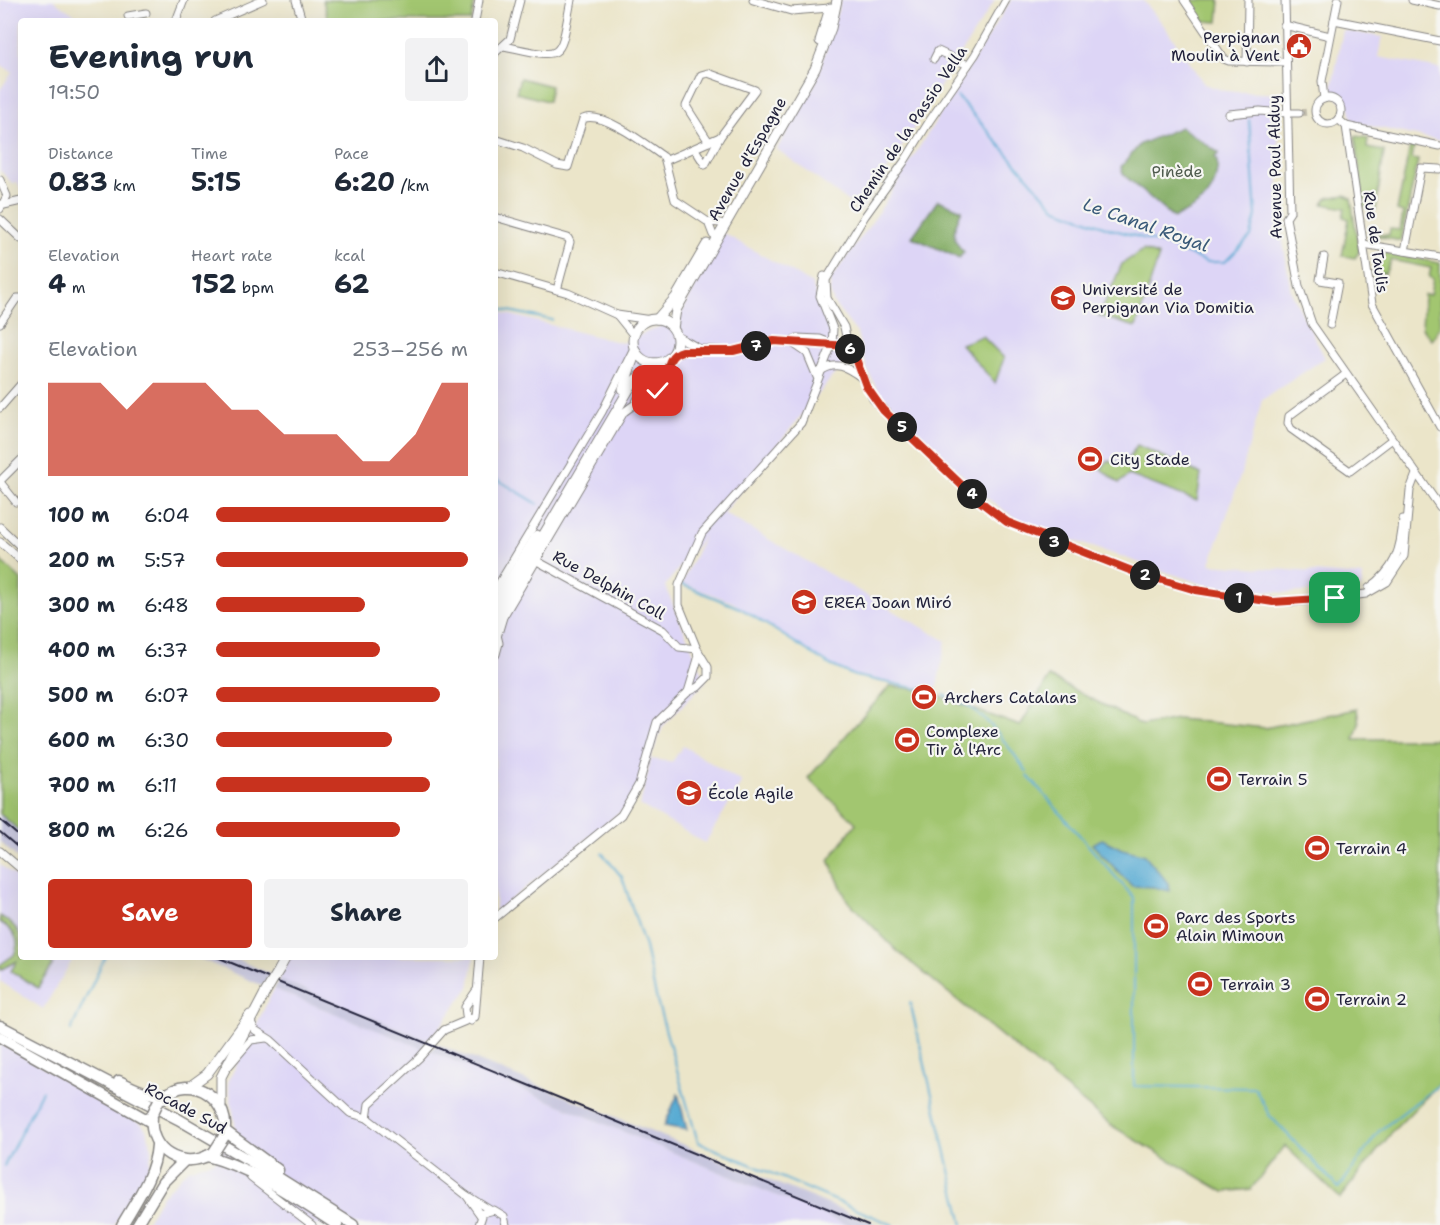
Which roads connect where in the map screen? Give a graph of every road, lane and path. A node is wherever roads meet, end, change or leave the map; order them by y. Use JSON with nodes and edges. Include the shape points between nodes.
{"nodes":[{"id":1,"x":184,"y":0,"type":"edge"},
{"id":2,"x":263,"y":0,"type":"edge"},
{"id":3,"x":296,"y":0,"type":"edge"},
{"id":4,"x":480,"y":0,"type":"edge"},
{"id":5,"x":520,"y":0,"type":"edge"},
{"id":6,"x":571,"y":0,"type":"edge"},
{"id":7,"x":753,"y":0,"type":"edge"},
{"id":8,"x":837,"y":0,"type":"edge"},
{"id":9,"x":1006,"y":0,"type":"edge"},
{"id":10,"x":1184,"y":0,"type":"edge"},
{"id":11,"x":1248,"y":0,"type":"edge"},
{"id":12,"x":1285,"y":0,"type":"edge"},
{"id":13,"x":1338,"y":0,"type":"edge"},
{"id":14,"x":1412,"y":0,"type":"edge"},
{"id":15,"x":831,"y":4,"type":"edge"},
{"id":16,"x":1440,"y":6,"type":"edge"},
{"id":17,"x":146,"y":13,"type":"dead end"},
{"id":18,"x":128,"y":16,"type":"dead end"},
{"id":19,"x":177,"y":18,"type":"edge"},
{"id":20,"x":222,"y":18,"type":"edge"},
{"id":21,"x":301,"y":18,"type":"edge"},
{"id":22,"x":476,"y":18,"type":"edge"},
{"id":23,"x":1334,"y":20,"type":"junction"},
{"id":24,"x":1284,"y":25,"type":"junction"},
{"id":25,"x":1330,"y":36,"type":"junction"},
{"id":26,"x":1440,"y":41,"type":"edge"},
{"id":27,"x":504,"y":46,"type":"junction"},
{"id":28,"x":498,"y":51,"type":"edge"},
{"id":29,"x":934,"y":59,"type":"dead end"},
{"id":30,"x":1247,"y":62,"type":"junction"},
{"id":31,"x":1285,"y":62,"type":"junction"},
{"id":32,"x":968,"y":65,"type":"junction"},
{"id":33,"x":1324,"y":99,"type":"junction"},
{"id":34,"x":1284,"y":113,"type":"junction"},
{"id":35,"x":1299,"y":113,"type":"tunnel mouth"},
{"id":36,"x":1229,"y":114,"type":"dead end"},
{"id":37,"x":1338,"y":119,"type":"junction"},
{"id":38,"x":1346,"y":126,"type":"junction"},
{"id":39,"x":720,"y":137,"type":"junction"},
{"id":40,"x":498,"y":140,"type":"edge"},
{"id":41,"x":709,"y":142,"type":"junction"},
{"id":42,"x":1440,"y":146,"type":"edge"},
{"id":43,"x":695,"y":148,"type":"junction"},
{"id":44,"x":667,"y":160,"type":"junction"},
{"id":45,"x":1440,"y":169,"type":"edge"},
{"id":46,"x":0,"y":180,"type":"edge"},
{"id":47,"x":4,"y":207,"type":"edge"},
{"id":48,"x":1,"y":219,"type":"edge"},
{"id":49,"x":498,"y":219,"type":"edge"},
{"id":50,"x":708,"y":222,"type":"junction"},
{"id":51,"x":720,"y":224,"type":"junction"},
{"id":52,"x":713,"y":235,"type":"junction"},
{"id":53,"x":18,"y":236,"type":"edge"},
{"id":54,"x":1363,"y":244,"type":"junction"},
{"id":55,"x":1405,"y":251,"type":"junction"},
{"id":56,"x":1324,"y":257,"type":"dead end"},
{"id":57,"x":1440,"y":257,"type":"edge"},
{"id":58,"x":829,"y":272,"type":"junction"},
{"id":59,"x":498,"y":273,"type":"edge"},
{"id":60,"x":557,"y":290,"type":"junction"},
{"id":61,"x":18,"y":298,"type":"edge"},
{"id":62,"x":617,"y":315,"type":"junction"},
{"id":63,"x":654,"y":320,"type":"junction"},
{"id":64,"x":0,"y":323,"type":"edge"},
{"id":65,"x":1330,"y":326,"type":"dead end"},
{"id":66,"x":675,"y":332,"type":"junction"},
{"id":67,"x":634,"y":336,"type":"junction"},
{"id":68,"x":792,"y":342,"type":"junction"},
{"id":69,"x":831,"y":344,"type":"junction"},
{"id":70,"x":848,"y":346,"type":"junction"},
{"id":71,"x":700,"y":349,"type":"junction"},
{"id":72,"x":635,"y":350,"type":"junction"},
{"id":73,"x":672,"y":355,"type":"junction"},
{"id":74,"x":656,"y":363,"type":"junction"},
{"id":75,"x":666,"y":372,"type":"junction"},
{"id":76,"x":818,"y":374,"type":"junction"},
{"id":77,"x":1346,"y":374,"type":"junction"},
{"id":78,"x":862,"y":378,"type":"junction"},
{"id":79,"x":18,"y":388,"type":"edge"},
{"id":80,"x":0,"y":408,"type":"edge"},
{"id":81,"x":1440,"y":427,"type":"edge"},
{"id":82,"x":1391,"y":440,"type":"junction"},
{"id":83,"x":18,"y":463,"type":"edge"},
{"id":84,"x":1416,"y":474,"type":"junction"},
{"id":85,"x":0,"y":482,"type":"edge"},
{"id":86,"x":1427,"y":490,"type":"junction"},
{"id":87,"x":1409,"y":500,"type":"junction"},
{"id":88,"x":16,"y":502,"type":"dead end"},
{"id":89,"x":1440,"y":507,"type":"edge"},
{"id":90,"x":0,"y":527,"type":"edge"},
{"id":91,"x":0,"y":542,"type":"edge"},
{"id":92,"x":18,"y":544,"type":"edge"},
{"id":93,"x":18,"y":557,"type":"edge"},
{"id":94,"x":537,"y":561,"type":"junction"},
{"id":95,"x":498,"y":585,"type":"edge"},
{"id":96,"x":1362,"y":593,"type":"junction"},
{"id":97,"x":498,"y":599,"type":"edge"},
{"id":98,"x":498,"y":615,"type":"edge"},
{"id":99,"x":498,"y":629,"type":"edge"},
{"id":100,"x":697,"y":649,"type":"junction"},
{"id":101,"x":688,"y":692,"type":"junction"},
{"id":102,"x":0,"y":851,"type":"edge"},
{"id":103,"x":18,"y":866,"type":"edge"},
{"id":104,"x":498,"y":916,"type":"edge"},
{"id":105,"x":480,"y":960,"type":"edge"},
{"id":106,"x":286,"y":962,"type":"edge"},
{"id":107,"x":476,"y":991,"type":"junction"},
{"id":108,"x":264,"y":996,"type":"junction"},
{"id":109,"x":471,"y":1021,"type":"junction"},
{"id":110,"x":251,"y":1022,"type":"junction"},
{"id":111,"x":0,"y":1025,"type":"edge"},
{"id":112,"x":0,"y":1035,"type":"edge"},
{"id":113,"x":271,"y":1040,"type":"junction"},
{"id":114,"x":224,"y":1070,"type":"junction"},
{"id":115,"x":189,"y":1087,"type":"junction"},
{"id":116,"x":166,"y":1094,"type":"junction"},
{"id":117,"x":221,"y":1105,"type":"junction"},
{"id":118,"x":367,"y":1118,"type":"junction"},
{"id":119,"x":152,"y":1119,"type":"junction"},
{"id":120,"x":224,"y":1134,"type":"junction"},
{"id":121,"x":158,"y":1145,"type":"junction"},
{"id":122,"x":210,"y":1154,"type":"junction"},
{"id":123,"x":184,"y":1161,"type":"junction"},
{"id":124,"x":229,"y":1162,"type":"junction"},
{"id":125,"x":466,"y":1195,"type":"junction"},
{"id":126,"x":489,"y":1210,"type":"junction"},
{"id":127,"x":481,"y":1216,"type":"junction"},
{"id":128,"x":121,"y":1225,"type":"edge"},
{"id":129,"x":137,"y":1225,"type":"edge"},
{"id":130,"x":312,"y":1225,"type":"edge"},
{"id":131,"x":337,"y":1225,"type":"edge"},
{"id":132,"x":345,"y":1225,"type":"edge"},
{"id":133,"x":353,"y":1225,"type":"edge"},
{"id":134,"x":359,"y":1225,"type":"edge"},
{"id":135,"x":479,"y":1225,"type":"edge"},
{"id":136,"x":506,"y":1225,"type":"edge"}],
"edges":[{"from":1,"to":19,"type":"street"},
{"from":2,"to":20,"type":"street"},
{"from":3,"to":21,"type":"street"},
{"from":4,"to":22,"type":"street"},
{"from":5,"to":27,"type":"street","via":[[514,29]]},
{"from":6,"to":27,"type":"street","via":[[562,47],[556,53],[548,55]]},
{"from":7,"to":15,"type":"street","via":[[791,10]]},
{"from":8,"to":66,"type":"main road","name":"Avenue d'Espagne","via":[[815,69],[676,310]]},
{"from":9,"to":32,"type":"street","name":"Chemin de la Passio Vella"},
{"from":10,"to":30,"type":"street","via":[[1224,59]]},
{"from":11,"to":30,"type":"street"},
{"from":12,"to":24,"type":"street","name":"Avenue Paul Alduy"},
{"from":13,"to":23,"type":"street"},
{"from":14,"to":16,"type":"street"},
{"from":15,"to":51,"type":"main road","name":"Avenue d'Espagne","via":[[794,100]]},
{"from":17,"to":18,"type":"street"},
{"from":23,"to":25,"type":"street"},
{"from":23,"to":26,"type":"street"},
{"from":24,"to":25,"type":"street"},
{"from":24,"to":31,"type":"street","name":"Avenue Paul Alduy"},
{"from":25,"to":33,"type":"street","via":[[1322,81]]},
{"from":27,"to":28,"type":"street"},
{"from":29,"to":32,"type":"street","via":[[939,51]]},
{"from":30,"to":31,"type":"street"},
{"from":31,"to":34,"type":"street","name":"Avenue Paul Alduy"},
{"from":32,"to":58,"type":"street","name":"Chemin de la Passio Vella"},
{"from":33,"to":37,"type":"street","via":[[1339,104]]},
{"from":33,"to":37,"type":"street","via":[[1312,112],[1326,123]]},
{"from":34,"to":35,"type":"street"},
{"from":34,"to":36,"type":"street"},
{"from":34,"to":77,"type":"street","name":"Avenue Paul Alduy","via":[[1290,212],[1286,218],[1292,259],[1312,324]]},
{"from":37,"to":38,"type":"street"},
{"from":38,"to":42,"type":"street"},
{"from":38,"to":54,"type":"street","name":"Rue de Taulis"},
{"from":39,"to":41,"type":"street"},
{"from":39,"to":41,"type":"street","via":[[754,90],[714,73],[701,75],[686,106]]},
{"from":39,"to":43,"type":"street","via":[[705,165]]},
{"from":40,"to":44,"type":"street","via":[[568,167],[581,121],[592,117],[621,128]]},
{"from":41,"to":43,"type":"street"},
{"from":43,"to":44,"type":"street"},
{"from":44,"to":50,"type":"street","via":[[675,200]]},
{"from":45,"to":55,"type":"street","via":[[1421,168]]},
{"from":46,"to":47,"type":"street","via":[[7,196]]},
{"from":47,"to":48,"type":"street"},
{"from":48,"to":53,"type":"street"},
{"from":49,"to":60,"type":"street","via":[[568,238]]},
{"from":50,"to":51,"type":"street"},
{"from":50,"to":52,"type":"street"},
{"from":51,"to":52,"type":"main road","name":"Avenue d'Espagne"},
{"from":52,"to":63,"type":"main road","name":"Avenue d'Espagne","via":[[676,297]]},
{"from":54,"to":55,"type":"street"},
{"from":54,"to":81,"type":"street","name":"Rue de Taulis","via":[[1372,304]]},
{"from":55,"to":57,"type":"street"},
{"from":56,"to":65,"type":"street","via":[[1320,280],[1338,283]]},
{"from":58,"to":69,"type":"street","name":"Chemin de la Passio Vella","via":[[822,278],[820,296],[833,329]]},
{"from":58,"to":70,"type":"street","via":[[827,298],[844,327]]},
{"from":59,"to":60,"type":"street"},
{"from":60,"to":62,"type":"street"},
{"from":61,"to":64,"type":"street"},
{"from":62,"to":63,"type":"street"},
{"from":62,"to":67,"type":"street"},
{"from":63,"to":66,"type":"main road"},
{"from":63,"to":67,"type":"main road","via":[[640,326]]},
{"from":66,"to":71,"type":"street"},
{"from":66,"to":73,"type":"main road"},
{"from":67,"to":72,"type":"main road"},
{"from":68,"to":69,"type":"street","via":[[797,338],[820,339]]},
{"from":68,"to":71,"type":"street","via":[[774,341],[733,351]]},
{"from":68,"to":76,"type":"street","via":[[807,353]]},
{"from":69,"to":70,"type":"street"},
{"from":69,"to":76,"type":"street"},
{"from":70,"to":78,"type":"street"},
{"from":71,"to":73,"type":"street"},
{"from":72,"to":74,"type":"main road","via":[[644,360]]},
{"from":72,"to":95,"type":"street"},
{"from":72,"to":97,"type":"main road","via":[[625,387]]},
{"from":73,"to":74,"type":"main road"},
{"from":73,"to":75,"type":"street"},
{"from":74,"to":75,"type":"street"},
{"from":74,"to":98,"type":"main road","via":[[634,381]]},
{"from":75,"to":94,"type":"street","via":[[664,386],[638,398],[624,412]]},
{"from":76,"to":78,"type":"street","via":[[827,366],[838,365]]},
{"from":76,"to":100,"type":"street","via":[[801,423],[715,516],[684,569],[678,589],[679,605]]},
{"from":77,"to":82,"type":"street","name":"Avenue Paul Alduy"},
{"from":77,"to":82,"type":"street","via":[[1288,416],[1291,429],[1350,471]]},
{"from":78,"to":96,"type":"street","via":[[883,410],[973,496],[1007,522],[1132,571],[1196,590],[1273,602]]},
{"from":79,"to":80,"type":"street"},
{"from":82,"to":84,"type":"street","name":"Avenue Paul Alduy"},
{"from":83,"to":85,"type":"street"},
{"from":84,"to":86,"type":"street","name":"Avenue Paul Alduy"},
{"from":84,"to":87,"type":"street"},
{"from":84,"to":96,"type":"street","via":[[1406,488],[1398,556],[1383,579]]},
{"from":85,"to":88,"type":"street"},
{"from":86,"to":87,"type":"street","via":[[1416,491]]},
{"from":86,"to":89,"type":"street","name":"Avenue Paul Alduy"},
{"from":87,"to":96,"type":"street","via":[[1401,564],[1388,582]]},
{"from":90,"to":92,"type":"street"},
{"from":91,"to":93,"type":"street"},
{"from":94,"to":99,"type":"street"},
{"from":94,"to":100,"type":"street","name":"Rue Delphin Coll","via":[[663,630],[679,646]]},
{"from":100,"to":101,"type":"street","via":[[695,674]]},
{"from":100,"to":101,"type":"street","via":[[708,667],[708,676]]},
{"from":101,"to":104,"type":"street","via":[[655,726],[639,784],[621,815]]},
{"from":102,"to":103,"type":"street"},
{"from":105,"to":107,"type":"street"},
{"from":106,"to":108,"type":"main road","bridge":true},
{"from":107,"to":109,"type":"street","via":[[477,1012]]},
{"from":107,"to":109,"type":"street","via":[[465,1007]]},
{"from":108,"to":110,"type":"main road"},
{"from":108,"to":115,"type":"main road","via":[[219,1060]]},
{"from":109,"to":118,"type":"street","via":[[444,1030],[369,1104]]},
{"from":110,"to":113,"type":"street","via":[[255,1030]]},
{"from":110,"to":114,"type":"main road"},
{"from":111,"to":116,"type":"main road","name":"Rocade Sud","via":[[142,1092]]},
{"from":111,"to":133,"type":"main road","name":"Rocade Sud","via":[[196,1130]]},
{"from":112,"to":119,"type":"main road","name":"Rocade Sud"},
{"from":112,"to":132,"type":"main road","name":"Rocade Sud","via":[[176,1123],[273,1178]]},
{"from":113,"to":114,"type":"street","via":[[251,1040]]},
{"from":113,"to":118,"type":"street","via":[[350,1113]]},
{"from":114,"to":117,"type":"main road","via":[[219,1089]]},
{"from":115,"to":116,"type":"main road"},
{"from":115,"to":117,"type":"main road","via":[[207,1091]]},
{"from":116,"to":119,"type":"main road","bridge":true,"via":[[158,1102]]},
{"from":117,"to":120,"type":"main road"},
{"from":118,"to":125,"type":"street"},
{"from":119,"to":121,"type":"main road"},
{"from":120,"to":122,"type":"main road","bridge":true},
{"from":120,"to":134,"type":"main road"},
{"from":121,"to":123,"type":"main road","via":[[169,1156]]},
{"from":121,"to":128,"type":"main road","via":[[156,1162]]},
{"from":122,"to":123,"type":"main road"},
{"from":122,"to":124,"type":"main road"},
{"from":123,"to":129,"type":"main road","via":[[163,1182]]},
{"from":124,"to":130,"type":"street"},
{"from":124,"to":131,"type":"main road"},
{"from":125,"to":126,"type":"street"},
{"from":125,"to":127,"type":"street"},
{"from":126,"to":127,"type":"street"},
{"from":126,"to":136,"type":"street","via":[[501,1213]]},
{"from":127,"to":135,"type":"street"}]}
